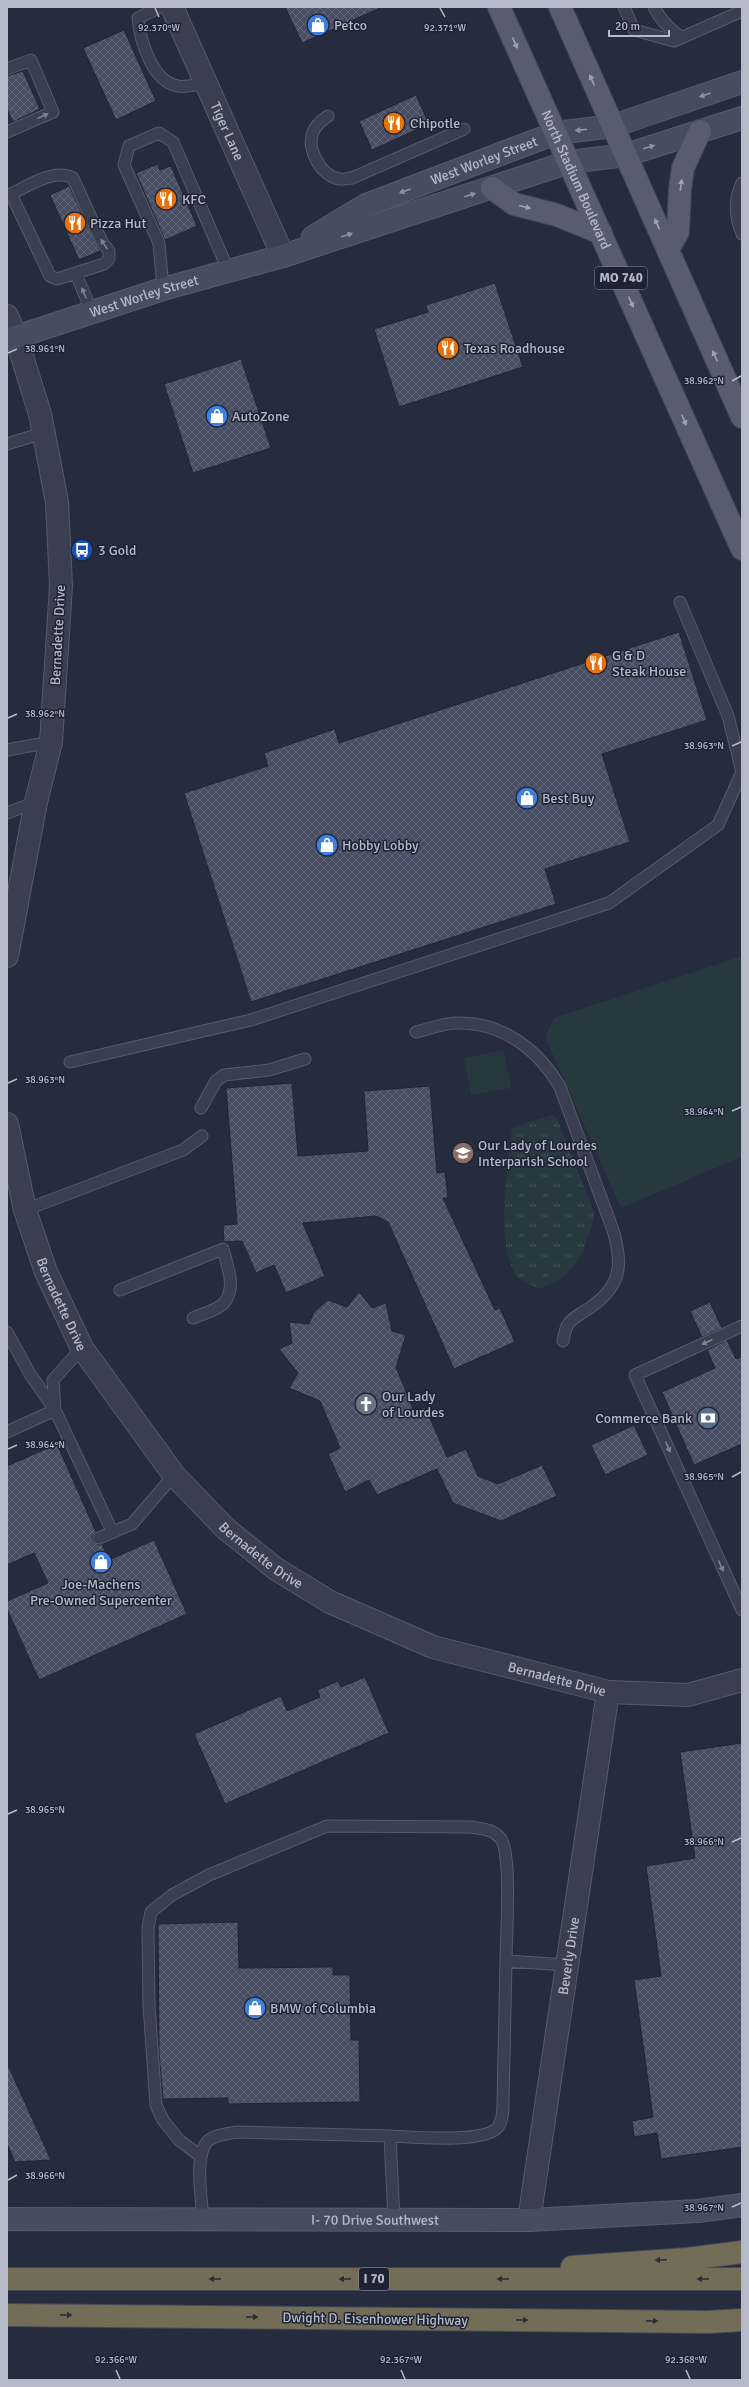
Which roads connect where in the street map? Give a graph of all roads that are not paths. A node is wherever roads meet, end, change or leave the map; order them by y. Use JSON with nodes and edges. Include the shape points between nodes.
{"nodes":[{"id":1,"x":160,"y":7,"type":"edge"},
{"id":2,"x":172,"y":7,"type":"edge"},
{"id":3,"x":499,"y":7,"type":"edge"},
{"id":4,"x":560,"y":7,"type":"edge"},
{"id":5,"x":624,"y":7,"type":"edge"},
{"id":6,"x":654,"y":7,"type":"edge"},
{"id":7,"x":742,"y":11,"type":"edge"},
{"id":8,"x":682,"y":37,"type":"junction"},
{"id":9,"x":7,"y":69,"type":"edge"},
{"id":10,"x":742,"y":82,"type":"edge"},
{"id":11,"x":206,"y":83,"type":"junction"},
{"id":12,"x":328,"y":116,"type":"dead end"},
{"id":13,"x":742,"y":118,"type":"edge"},
{"id":14,"x":613,"y":126,"type":"junction"},
{"id":15,"x":464,"y":129,"type":"dead end"},
{"id":16,"x":700,"y":131,"type":"junction"},
{"id":17,"x":7,"y":132,"type":"edge"},
{"id":18,"x":556,"y":133,"type":"junction"},
{"id":19,"x":626,"y":155,"type":"junction"},
{"id":20,"x":569,"y":162,"type":"junction"},
{"id":21,"x":742,"y":183,"type":"edge"},
{"id":22,"x":492,"y":188,"type":"junction"},
{"id":23,"x":9,"y":194,"type":"edge"},
{"id":24,"x":600,"y":233,"type":"junction"},
{"id":25,"x":742,"y":234,"type":"edge"},
{"id":26,"x":668,"y":249,"type":"junction"},
{"id":27,"x":283,"y":256,"type":"junction"},
{"id":28,"x":229,"y":272,"type":"junction"},
{"id":29,"x":76,"y":274,"type":"junction"},
{"id":30,"x":163,"y":289,"type":"junction"},
{"id":31,"x":92,"y":312,"type":"junction"},
{"id":32,"x":7,"y":316,"type":"edge"},
{"id":33,"x":12,"y":338,"type":"edge"},
{"id":34,"x":742,"y":417,"type":"edge"},
{"id":35,"x":44,"y":433,"type":"junction"},
{"id":36,"x":7,"y":444,"type":"edge"},
{"id":37,"x":742,"y":549,"type":"edge"},
{"id":38,"x":680,"y":602,"type":"dead end"},
{"id":39,"x":51,"y":742,"type":"junction"},
{"id":40,"x":7,"y":750,"type":"edge"},
{"id":41,"x":36,"y":802,"type":"junction"},
{"id":42,"x":7,"y":813,"type":"edge"},
{"id":43,"x":10,"y":923,"type":"edge"},
{"id":44,"x":7,"y":956,"type":"edge"},
{"id":45,"x":416,"y":1032,"type":"dead end"},
{"id":46,"x":304,"y":1059,"type":"dead end"},
{"id":47,"x":70,"y":1062,"type":"dead end"},
{"id":48,"x":201,"y":1108,"type":"dead end"},
{"id":49,"x":7,"y":1124,"type":"edge"},
{"id":50,"x":202,"y":1136,"type":"dead end"},
{"id":51,"x":25,"y":1210,"type":"junction"},
{"id":52,"x":120,"y":1290,"type":"dead end"},
{"id":53,"x":193,"y":1318,"type":"dead end"},
{"id":54,"x":742,"y":1326,"type":"edge"},
{"id":55,"x":7,"y":1332,"type":"edge"},
{"id":56,"x":563,"y":1342,"type":"dead end"},
{"id":57,"x":82,"y":1348,"type":"junction"},
{"id":58,"x":55,"y":1410,"type":"junction"},
{"id":59,"x":7,"y":1432,"type":"edge"},
{"id":60,"x":174,"y":1475,"type":"junction"},
{"id":61,"x":112,"y":1532,"type":"junction"},
{"id":62,"x":99,"y":1538,"type":"dead end"},
{"id":63,"x":742,"y":1610,"type":"edge"},
{"id":64,"x":742,"y":1680,"type":"edge"},
{"id":65,"x":608,"y":1692,"type":"junction"},
{"id":66,"x":506,"y":1961,"type":"junction"},
{"id":67,"x":567,"y":1965,"type":"junction"},
{"id":68,"x":390,"y":2136,"type":"junction"},
{"id":69,"x":200,"y":2156,"type":"junction"},
{"id":70,"x":742,"y":2204,"type":"edge"},
{"id":71,"x":7,"y":2219,"type":"edge"},
{"id":72,"x":203,"y":2220,"type":"junction"},
{"id":73,"x":394,"y":2220,"type":"junction"},
{"id":74,"x":529,"y":2220,"type":"junction"},
{"id":75,"x":742,"y":2252,"type":"edge"},
{"id":76,"x":7,"y":2279,"type":"edge"},
{"id":77,"x":529,"y":2279,"type":"junction"},
{"id":78,"x":742,"y":2279,"type":"edge"},
{"id":79,"x":7,"y":2315,"type":"edge"},
{"id":80,"x":742,"y":2320,"type":"edge"},
{"id":81,"x":708,"y":2322,"type":"junction"},
{"id":82,"x":742,"y":2327,"type":"edge"}],
"edges":[{"from":1,"to":11,"type":"lane","via":[[138,18],[140,38],[159,76],[178,86]]},
{"from":2,"to":11,"type":"street","name":"Tiger Lane"},
{"from":3,"to":18,"type":"main road","name":"North Stadium Boulevard","number":"MO 740","one_way":true},
{"from":14,"to":4,"type":"main road","one_way":true},
{"from":5,"to":8,"type":"lane","via":[[634,30],[674,41]]},
{"from":6,"to":8,"type":"lane","via":[[660,19]]},
{"from":7,"to":8,"type":"lane"},
{"from":17,"to":9,"type":"lane","one_way":true,"via":[[53,112],[31,60]]},
{"from":10,"to":14,"type":"street","name":"West Worley Street","one_way":true},
{"from":11,"to":27,"type":"street","name":"Tiger Lane"},
{"from":12,"to":15,"type":"lane","via":[[313,131],[311,147],[326,174],[340,180],[352,178]]},
{"from":13,"to":16,"type":"street","name":"West Worley Street"},
{"from":14,"to":18,"type":"street","name":"West Worley Street","one_way":true},
{"from":14,"to":19,"type":"main road"},
{"from":19,"to":16,"type":"street","name":"West Worley Street","one_way":true},
{"from":26,"to":16,"type":"main road","one_way":true,"via":[[678,232],[683,168]]},
{"from":18,"to":20,"type":"main road","name":"North Stadium Boulevard","number":"MO 740"},
{"from":18,"to":27,"type":"street","name":"West Worley Street","one_way":true,"via":[[366,205]]},
{"from":19,"to":20,"type":"street","name":"West Worley Street"},
{"from":26,"to":19,"type":"main road","one_way":true},
{"from":20,"to":22,"type":"street","name":"West Worley Street"},
{"from":20,"to":24,"type":"main road","name":"North Stadium Boulevard","number":"MO 740"},
{"from":21,"to":25,"type":"lane","via":[[737,192],[736,206]]},
{"from":22,"to":24,"type":"main road","one_way":true,"via":[[514,204],[557,215]]},
{"from":27,"to":22,"type":"street","name":"West Worley Street","one_way":true},
{"from":23,"to":29,"type":"lane","via":[[50,276],[57,279]]},
{"from":29,"to":23,"type":"lane","one_way":true,"via":[[104,264],[109,259],[109,251],[102,242],[73,178],[65,174],[56,175]]},
{"from":24,"to":37,"type":"main road","name":"North Stadium Boulevard","number":"MO 740","one_way":true},
{"from":34,"to":26,"type":"main road","one_way":true},
{"from":27,"to":28,"type":"street","name":"West Worley Street"},
{"from":28,"to":30,"type":"street","name":"West Worley Street"},
{"from":28,"to":30,"type":"lane","via":[[173,142],[159,133],[129,146],[124,164],[159,243]]},
{"from":31,"to":29,"type":"lane","one_way":true},
{"from":30,"to":31,"type":"street","name":"West Worley Street"},
{"from":31,"to":33,"type":"street","name":"West Worley Street"},
{"from":32,"to":33,"type":"street","name":"Bernadette Drive"},
{"from":33,"to":35,"type":"street","name":"Bernadette Drive","via":[[40,414]]},
{"from":35,"to":36,"type":"lane"},
{"from":35,"to":39,"type":"street","name":"Bernadette Drive","via":[[57,502],[61,586]]},
{"from":38,"to":47,"type":"lane","via":[[728,716],[742,772],[718,825],[609,903],[251,1020]]},
{"from":39,"to":40,"type":"lane"},
{"from":39,"to":41,"type":"street","name":"Bernadette Drive"},
{"from":41,"to":42,"type":"lane"},
{"from":41,"to":43,"type":"street","name":"Bernadette Drive"},
{"from":43,"to":44,"type":"street","name":"Bernadette Drive"},
{"from":45,"to":56,"type":"lane","via":[[454,1023],[487,1027],[507,1034],[537,1055],[549,1068],[560,1087],[614,1230],[620,1266],[615,1282],[606,1295],[576,1316],[567,1327]]},
{"from":46,"to":48,"type":"lane","via":[[269,1070],[224,1075],[216,1081]]},
{"from":49,"to":51,"type":"street","name":"Bernadette Drive"},
{"from":50,"to":51,"type":"lane","via":[[183,1150]]},
{"from":51,"to":57,"type":"street","name":"Bernadette Drive","via":[[46,1272]]},
{"from":52,"to":53,"type":"lane","via":[[222,1249],[230,1276],[230,1292],[223,1304]]},
{"from":54,"to":63,"type":"lane","one_way":true,"via":[[635,1375]]},
{"from":55,"to":58,"type":"lane","via":[[30,1374]]},
{"from":57,"to":58,"type":"lane","via":[[53,1380]]},
{"from":57,"to":60,"type":"street","name":"Bernadette Drive"},
{"from":58,"to":59,"type":"lane"},
{"from":58,"to":61,"type":"lane"},
{"from":60,"to":61,"type":"lane","via":[[132,1524]]},
{"from":60,"to":65,"type":"street","name":"Bernadette Drive","via":[[226,1528],[276,1568],[330,1602],[433,1647]]},
{"from":61,"to":62,"type":"lane"},
{"from":64,"to":65,"type":"street","name":"Bernadette Drive","via":[[688,1695]]},
{"from":65,"to":67,"type":"street","name":"Beverly Drive"},
{"from":66,"to":67,"type":"lane"},
{"from":66,"to":68,"type":"lane","via":[[503,2103],[498,2128],[470,2138]]},
{"from":66,"to":69,"type":"lane","via":[[505,1857],[502,1840],[493,1831],[471,1827],[327,1826],[209,1875],[172,1895],[151,1912],[148,1928],[149,2006],[156,2105],[163,2120],[179,2140]]},
{"from":67,"to":74,"type":"street","name":"Beverly Drive"},
{"from":68,"to":69,"type":"lane","via":[[236,2132],[218,2135],[207,2142]]},
{"from":68,"to":73,"type":"lane"},
{"from":69,"to":72,"type":"lane"},
{"from":70,"to":74,"type":"street","name":"I- 70 Drive Southwest","via":[[698,2211]]},
{"from":71,"to":72,"type":"street","name":"I- 70 Drive Southwest"},
{"from":72,"to":73,"type":"street","name":"I- 70 Drive Southwest"},
{"from":73,"to":74,"type":"street","name":"I- 70 Drive Southwest"},
{"from":75,"to":77,"type":"highway","one_way":true,"via":[[686,2259],[576,2265]]},
{"from":77,"to":76,"type":"highway","number":"I 70","one_way":true},
{"from":78,"to":77,"type":"highway","number":"I 70","one_way":true},
{"from":79,"to":81,"type":"highway","name":"Dwight D. Eisenhower Highway","one_way":true},
{"from":80,"to":81,"type":"highway","name":"Dwight D. Eisenhower Highway"},
{"from":81,"to":82,"type":"highway"}]}
